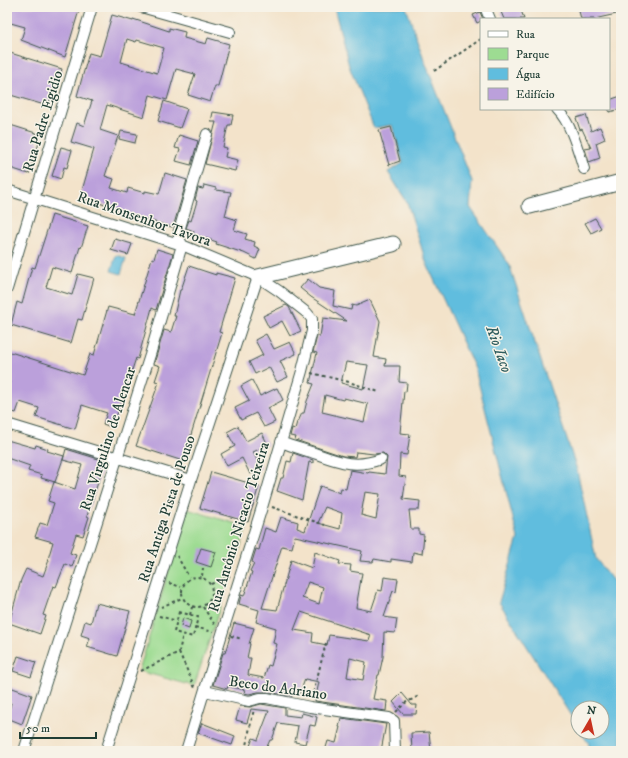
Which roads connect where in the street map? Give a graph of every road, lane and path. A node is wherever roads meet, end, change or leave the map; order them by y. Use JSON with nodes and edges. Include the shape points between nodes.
{"nodes":[{"id":1,"x":92,"y":7,"type":"edge"},
{"id":2,"x":141,"y":7,"type":"edge"},
{"id":3,"x":485,"y":7,"type":"edge"},
{"id":4,"x":490,"y":18,"type":"edge"},
{"id":5,"x":230,"y":32,"type":"dead end"},
{"id":6,"x":480,"y":40,"type":"edge"},
{"id":7,"x":434,"y":72,"type":"dead end"},
{"id":8,"x":557,"y":110,"type":"edge"},
{"id":9,"x":207,"y":134,"type":"dead end"},
{"id":10,"x":584,"y":169,"type":"dead end"},
{"id":11,"x":621,"y":182,"type":"edge"},
{"id":12,"x":7,"y":190,"type":"edge"},
{"id":13,"x":35,"y":199,"type":"junction"},
{"id":14,"x":530,"y":206,"type":"dead end"},
{"id":15,"x":393,"y":244,"type":"dead end"},
{"id":16,"x":182,"y":245,"type":"junction"},
{"id":17,"x":258,"y":277,"type":"junction"},
{"id":18,"x":7,"y":289,"type":"edge"},
{"id":19,"x":307,"y":312,"type":"joint"},
{"id":20,"x":302,"y":371,"type":"junction"},
{"id":21,"x":379,"y":392,"type":"dead end"},
{"id":22,"x":7,"y":424,"type":"edge"},
{"id":23,"x":281,"y":442,"type":"junction"},
{"id":24,"x":117,"y":458,"type":"junction"},
{"id":25,"x":381,"y":459,"type":"dead end"},
{"id":26,"x":191,"y":480,"type":"junction"},
{"id":27,"x":263,"y":504,"type":"junction"},
{"id":28,"x":325,"y":525,"type":"dead end"},
{"id":29,"x":171,"y":544,"type":"junction"},
{"id":30,"x":204,"y":568,"type":"dead end"},
{"id":31,"x":242,"y":570,"type":"junction"},
{"id":32,"x":202,"y":576,"type":"junction"},
{"id":33,"x":189,"y":577,"type":"junction"},
{"id":34,"x":160,"y":581,"type":"junction"},
{"id":35,"x":211,"y":584,"type":"junction"},
{"id":36,"x":182,"y":587,"type":"junction"},
{"id":37,"x":182,"y":598,"type":"junction"},
{"id":38,"x":192,"y":607,"type":"junction"},
{"id":39,"x":203,"y":607,"type":"junction"},
{"id":40,"x":149,"y":613,"type":"junction"},
{"id":41,"x":190,"y":615,"type":"junction"},
{"id":42,"x":177,"y":621,"type":"junction"},
{"id":43,"x":195,"y":627,"type":"junction"},
{"id":44,"x":183,"y":634,"type":"junction"},
{"id":45,"x":222,"y":634,"type":"junction"},
{"id":46,"x":326,"y":643,"type":"dead end"},
{"id":47,"x":179,"y":652,"type":"junction"},
{"id":48,"x":129,"y":676,"type":"junction"},
{"id":49,"x":205,"y":691,"type":"junction"},
{"id":50,"x":420,"y":696,"type":"dead end"},
{"id":51,"x":255,"y":700,"type":"junction"},
{"id":52,"x":202,"y":702,"type":"junction"},
{"id":53,"x":310,"y":707,"type":"junction"},
{"id":54,"x":389,"y":718,"type":"junction"},
{"id":55,"x":246,"y":750,"type":"edge"},
{"id":56,"x":24,"y":751,"type":"edge"},
{"id":57,"x":106,"y":751,"type":"edge"},
{"id":58,"x":186,"y":751,"type":"edge"},
{"id":59,"x":396,"y":751,"type":"edge"}],
"edges":[{"from":1,"to":13,"type":"street","name":"Rua Padre Egidio"},
{"from":2,"to":5,"type":"street"},
{"from":3,"to":4,"type":"street"},
{"from":6,"to":7,"type":"path"},
{"from":8,"to":10,"type":"street","via":[[574,138]]},
{"from":9,"to":16,"type":"street","name":"Rua Virgulino de Alencar","via":[[179,231]]},
{"from":11,"to":14,"type":"street"},
{"from":12,"to":13,"type":"street","name":"Rua Monsenhor Tavora"},
{"from":13,"to":16,"type":"street","name":"Rua Monsenhor Tavora"},
{"from":13,"to":18,"type":"street","name":"Rua Padre Egidio"},
{"from":15,"to":17,"type":"street"},
{"from":16,"to":17,"type":"street","name":"Rua Monsenhor Tavora"},
{"from":16,"to":24,"type":"street","name":"Rua Virgulino de Alencar"},
{"from":17,"to":19,"type":"street","name":"Rua Monsenhor Tavora"},
{"from":17,"to":26,"type":"street","name":"Rua Antiga Pista de Pouso"},
{"from":19,"to":20,"type":"street","name":"Rua Antônio Nicacio Teixeira","via":[[312,319],[312,331]]},
{"from":20,"to":21,"type":"path"},
{"from":20,"to":23,"type":"street","name":"Rua Antônio Nicacio Teixeira"},
{"from":22,"to":24,"type":"street"},
{"from":23,"to":25,"type":"street","via":[[348,464],[362,464]]},
{"from":23,"to":27,"type":"street","name":"Rua Antônio Nicacio Teixeira"},
{"from":24,"to":26,"type":"street"},
{"from":24,"to":56,"type":"street","name":"Rua Virgulino de Alencar"},
{"from":26,"to":29,"type":"street","name":"Rua Antiga Pista de Pouso"},
{"from":27,"to":28,"type":"path"},
{"from":27,"to":31,"type":"street","name":"Rua Antônio Nicacio Teixeira"},
{"from":29,"to":33,"type":"path"},
{"from":29,"to":34,"type":"street","name":"Rua Antiga Pista de Pouso"},
{"from":30,"to":32,"type":"path"},
{"from":31,"to":35,"type":"path"},
{"from":31,"to":45,"type":"street","name":"Rua Antônio Nicacio Teixeira"},
{"from":32,"to":33,"type":"path"},
{"from":32,"to":35,"type":"path"},
{"from":33,"to":36,"type":"path"},
{"from":34,"to":36,"type":"path"},
{"from":34,"to":40,"type":"street","name":"Rua Antiga Pista de Pouso"},
{"from":35,"to":39,"type":"path","via":[[213,593],[210,601]]},
{"from":36,"to":37,"type":"path"},
{"from":37,"to":38,"type":"path"},
{"from":37,"to":40,"type":"path"},
{"from":38,"to":39,"type":"path"},
{"from":38,"to":41,"type":"path"},
{"from":39,"to":45,"type":"path"},
{"from":40,"to":42,"type":"path"},
{"from":40,"to":48,"type":"street","name":"Rua Antiga Pista de Pouso"},
{"from":41,"to":42,"type":"path","via":[[179,612]]},
{"from":41,"to":43,"type":"path","via":[[198,617]]},
{"from":42,"to":44,"type":"path","via":[[174,632]]},
{"from":43,"to":44,"type":"path","via":[[193,637]]},
{"from":43,"to":45,"type":"path"},
{"from":44,"to":47,"type":"path"},
{"from":45,"to":49,"type":"street","name":"Rua Antônio Nicacio Teixeira"},
{"from":46,"to":53,"type":"path"},
{"from":47,"to":48,"type":"path"},
{"from":47,"to":52,"type":"path"},
{"from":48,"to":57,"type":"street","name":"Rua Antiga Pista de Pouso"},
{"from":49,"to":51,"type":"street","name":"Beco do Adriano","via":[[249,701]]},
{"from":49,"to":52,"type":"street","name":"Rua Antônio Nicacio Teixeira"},
{"from":50,"to":54,"type":"path","via":[[405,703]]},
{"from":51,"to":53,"type":"street","name":"Beco do Adriano","via":[[267,698]]},
{"from":51,"to":55,"type":"path"},
{"from":52,"to":58,"type":"street","name":"Rua Antônio Nicacio Teixeira"},
{"from":53,"to":54,"type":"street","name":"Beco do Adriano"},
{"from":54,"to":59,"type":"street","via":[[394,721]]}]}
